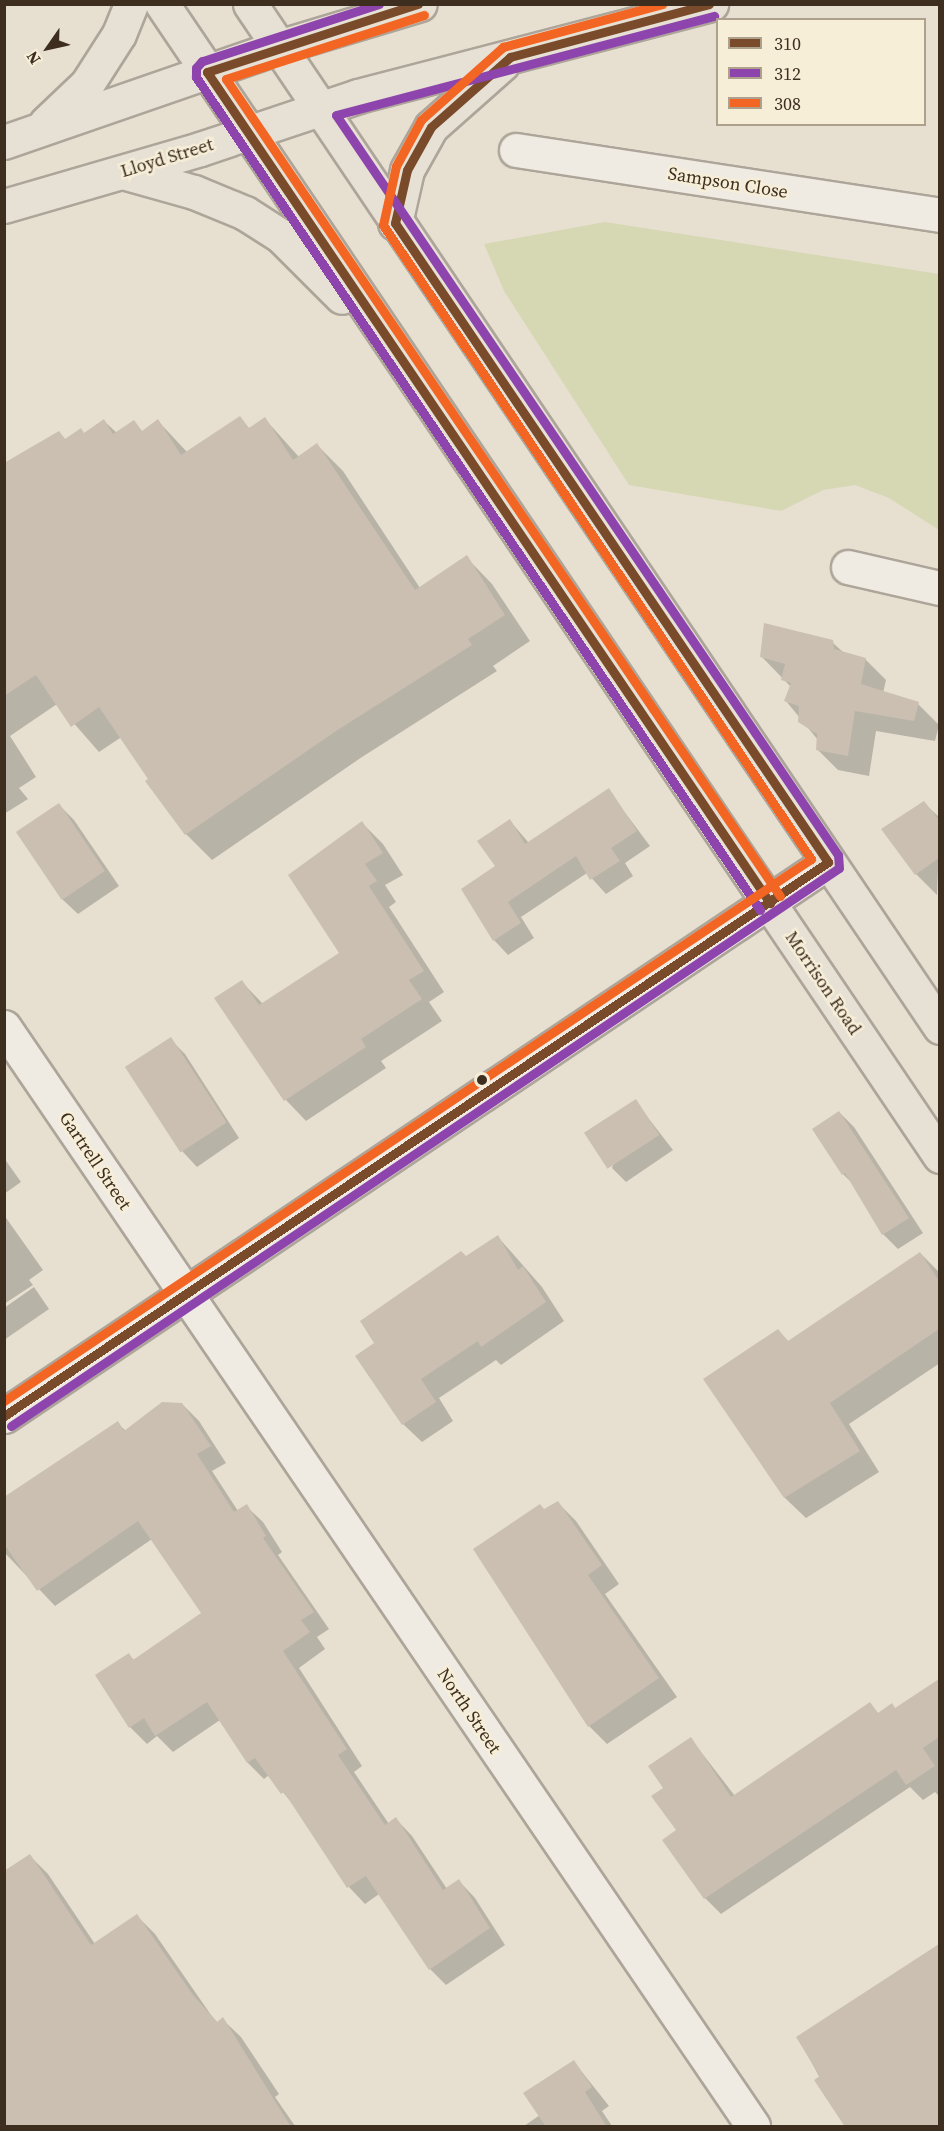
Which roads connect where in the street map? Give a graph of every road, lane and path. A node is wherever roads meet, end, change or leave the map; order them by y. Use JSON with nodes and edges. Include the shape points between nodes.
{"nodes":[{"id":1,"x":130,"y":4,"type":"edge"},
{"id":2,"x":162,"y":4,"type":"edge"},
{"id":3,"x":250,"y":4,"type":"edge"},
{"id":4,"x":711,"y":4,"type":"edge"},
{"id":5,"x":400,"y":7,"type":"edge"},
{"id":6,"x":278,"y":47,"type":"junction"},
{"id":7,"x":510,"y":57,"type":"junction"},
{"id":8,"x":207,"y":72,"type":"junction"},
{"id":9,"x":317,"y":108,"type":"junction"},
{"id":10,"x":38,"y":131,"type":"junction"},
{"id":11,"x":247,"y":132,"type":"junction"},
{"id":12,"x":4,"y":142,"type":"edge"},
{"id":13,"x":516,"y":150,"type":"dead end"},
{"id":14,"x":123,"y":172,"type":"junction"},
{"id":15,"x":4,"y":206,"type":"edge"},
{"id":16,"x":939,"y":216,"type":"edge"},
{"id":17,"x":395,"y":223,"type":"junction"},
{"id":18,"x":377,"y":324,"type":"junction"},
{"id":19,"x":848,"y":567,"type":"dead end"},
{"id":20,"x":939,"y":588,"type":"edge"},
{"id":21,"x":828,"y":862,"type":"junction"},
{"id":22,"x":770,"y":903,"type":"junction"},
{"id":23,"x":939,"y":1027,"type":"edge"},
{"id":24,"x":4,"y":1028,"type":"edge"},
{"id":25,"x":939,"y":1156,"type":"edge"},
{"id":26,"x":186,"y":1294,"type":"junction"},
{"id":27,"x":4,"y":1416,"type":"edge"},
{"id":28,"x":753,"y":2127,"type":"edge"}],
"edges":[{"from":1,"to":10,"type":"main road","via":[[119,34],[87,84]]},
{"from":2,"to":8,"type":"main road","name":"Morrison Road"},
{"from":3,"to":6,"type":"main road"},
{"from":4,"to":7,"type":"main road","name":"Lloyd Street"},
{"from":5,"to":6,"type":"main road"},
{"from":6,"to":8,"type":"main road"},
{"from":6,"to":9,"type":"main road"},
{"from":7,"to":9,"type":"main road","name":"Lloyd Street"},
{"from":7,"to":17,"type":"main road","via":[[432,127],[407,170]]},
{"from":8,"to":10,"type":"main road"},
{"from":8,"to":11,"type":"main road","name":"Morrison Road"},
{"from":9,"to":11,"type":"main road","name":"Lloyd Street"},
{"from":9,"to":17,"type":"main road"},
{"from":10,"to":12,"type":"main road"},
{"from":11,"to":14,"type":"main road","name":"Lloyd Street"},
{"from":11,"to":18,"type":"main road","name":"Morrison Road"},
{"from":13,"to":16,"type":"street","name":"Sampson Close"},
{"from":14,"to":15,"type":"main road","name":"Lloyd Street"},
{"from":14,"to":18,"type":"main road","via":[[194,192],[245,213],[281,236],[341,297]]},
{"from":17,"to":21,"type":"main road"},
{"from":18,"to":22,"type":"main road","name":"Morrison Road"},
{"from":19,"to":20,"type":"street"},
{"from":21,"to":22,"type":"street"},
{"from":21,"to":23,"type":"main road"},
{"from":22,"to":25,"type":"main road","name":"Morrison Road"},
{"from":22,"to":26,"type":"street"},
{"from":24,"to":26,"type":"street","name":"Gartrell Street"},
{"from":26,"to":27,"type":"street"},
{"from":26,"to":28,"type":"street","name":"North Street"}]}
